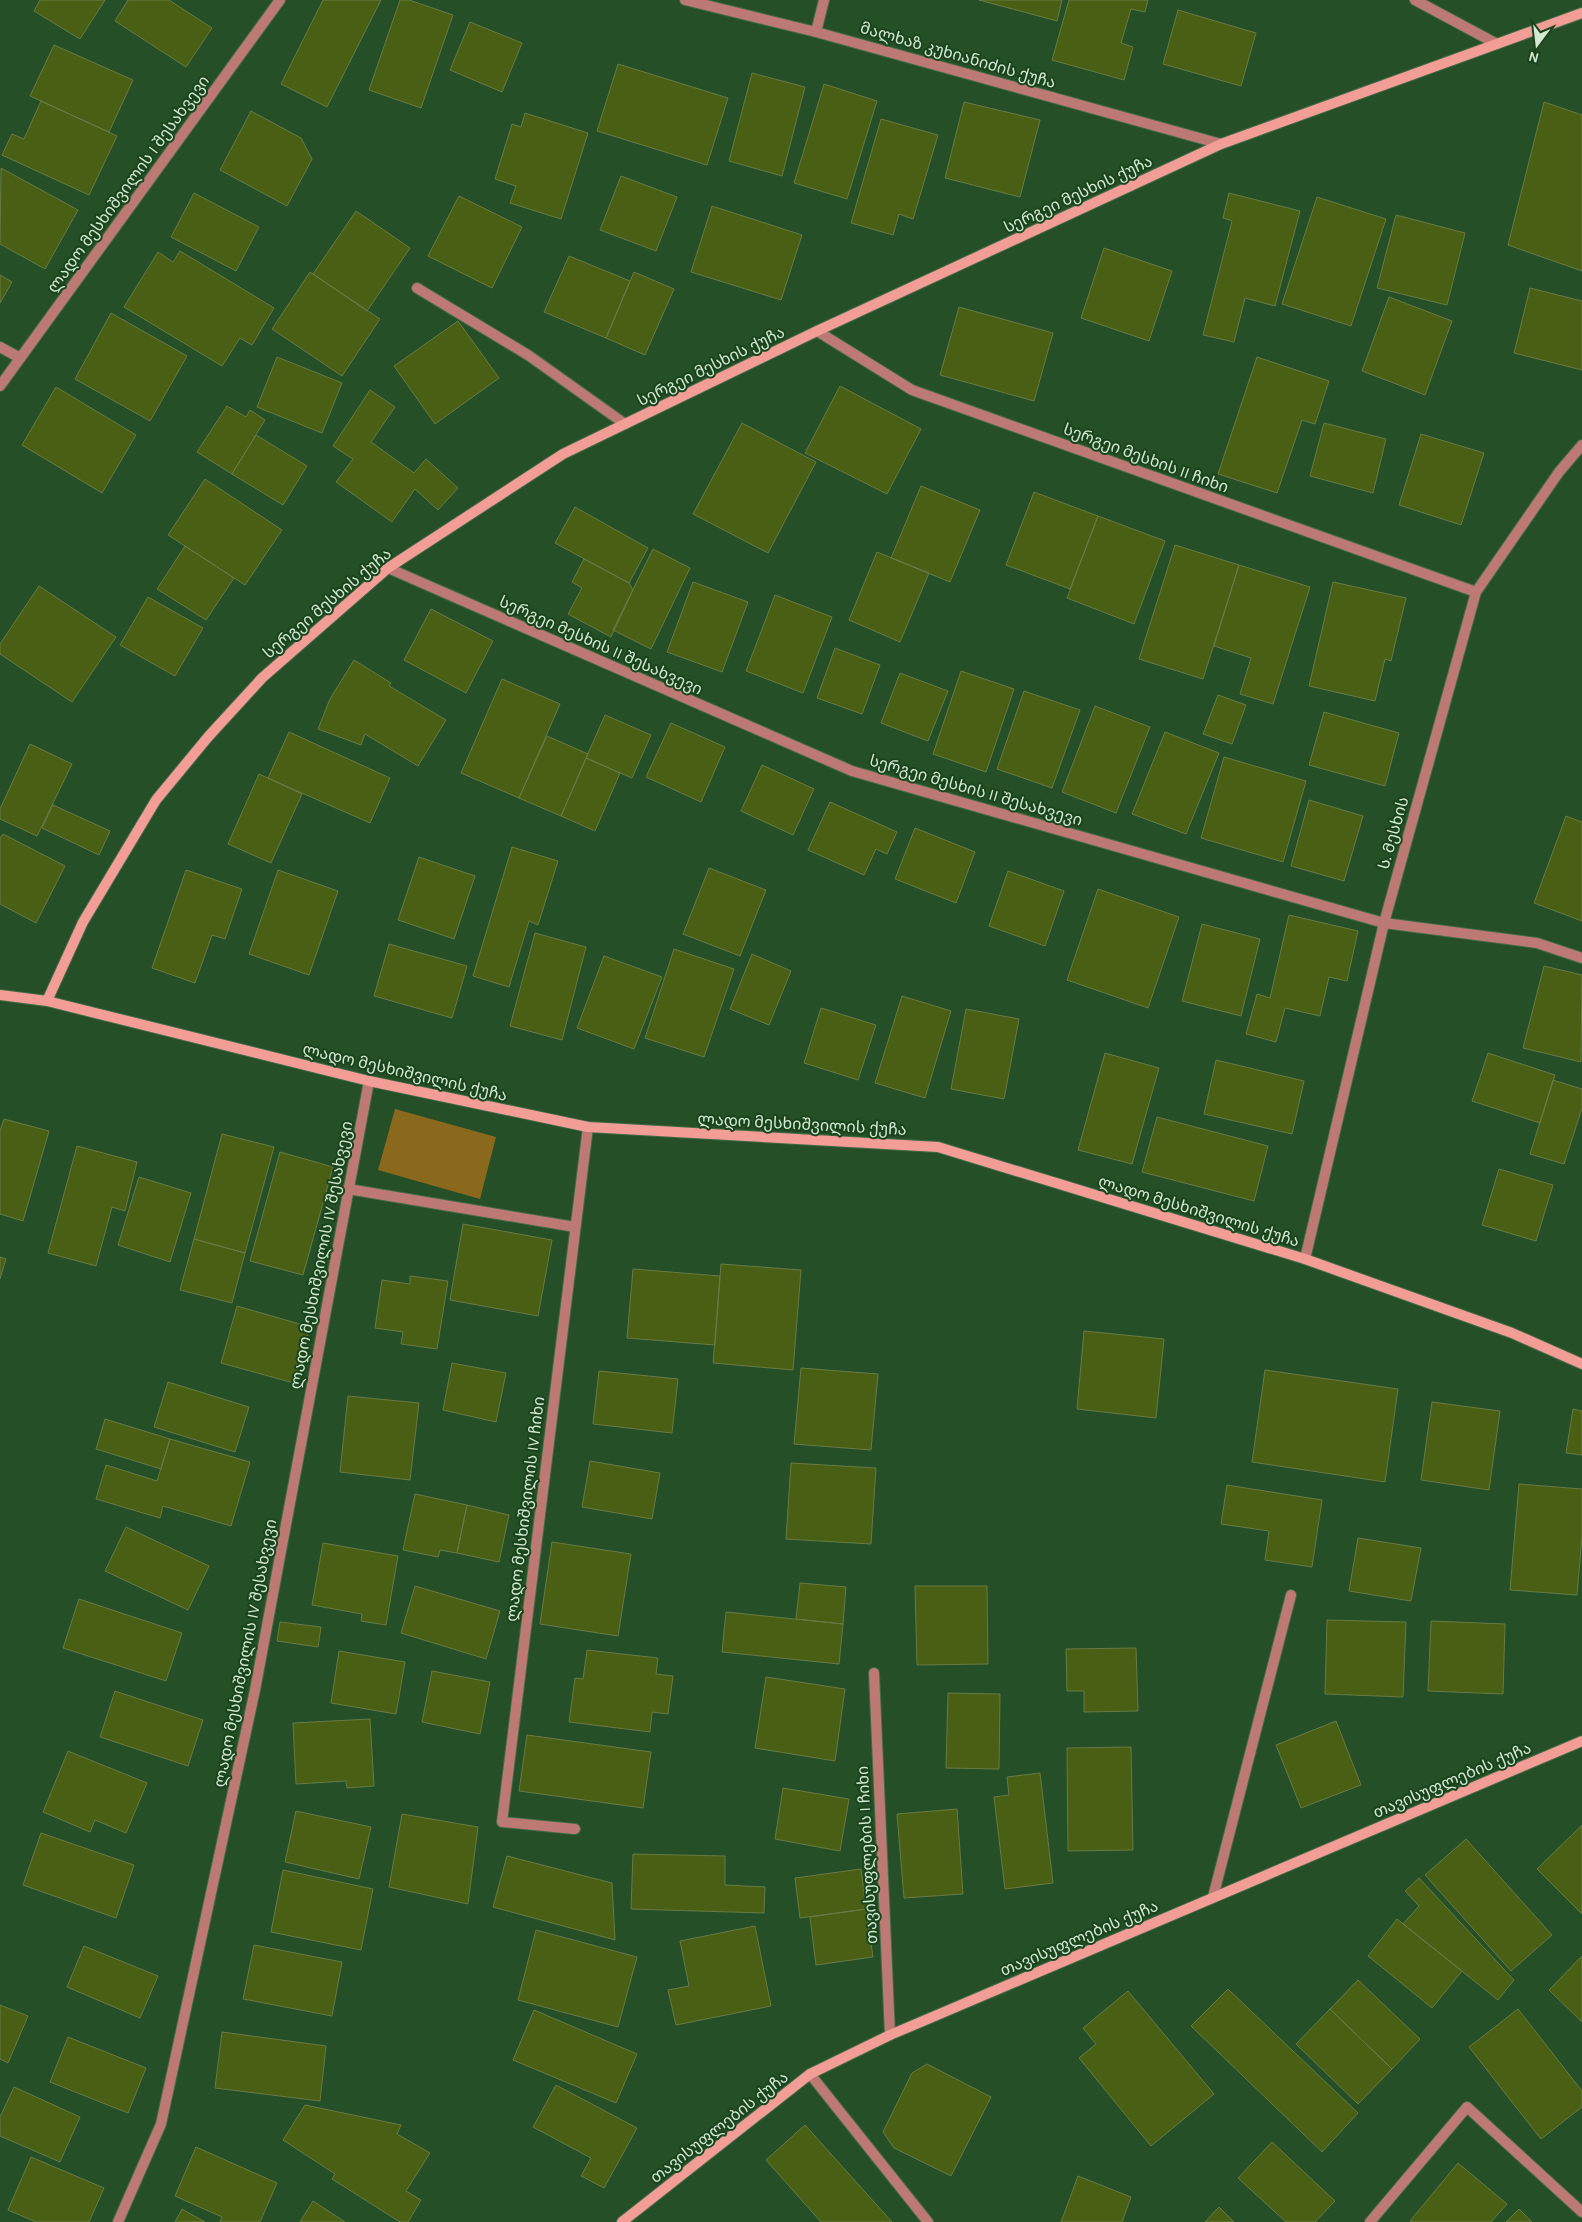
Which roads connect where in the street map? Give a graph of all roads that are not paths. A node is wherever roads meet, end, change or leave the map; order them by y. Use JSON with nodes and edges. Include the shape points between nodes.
{"nodes":[{"id":1,"x":280,"y":0,"type":"edge"},
{"id":2,"x":685,"y":0,"type":"edge"},
{"id":3,"x":824,"y":0,"type":"edge"},
{"id":4,"x":1415,"y":0,"type":"edge"},
{"id":5,"x":1582,"y":13,"type":"edge"},
{"id":6,"x":816,"y":32,"type":"junction"},
{"id":7,"x":1497,"y":44,"type":"junction"},
{"id":8,"x":1221,"y":144,"type":"junction"},
{"id":9,"x":417,"y":288,"type":"dead end"},
{"id":10,"x":817,"y":332,"type":"junction"},
{"id":11,"x":0,"y":347,"type":"edge"},
{"id":12,"x":20,"y":358,"type":"junction"},
{"id":13,"x":0,"y":386,"type":"edge"},
{"id":14,"x":626,"y":424,"type":"junction"},
{"id":15,"x":1582,"y":445,"type":"edge"},
{"id":16,"x":388,"y":568,"type":"junction"},
{"id":17,"x":1476,"y":592,"type":"junction"},
{"id":18,"x":1384,"y":923,"type":"junction"},
{"id":19,"x":1582,"y":958,"type":"edge"},
{"id":20,"x":0,"y":995,"type":"edge"},
{"id":21,"x":47,"y":1001,"type":"junction"},
{"id":22,"x":368,"y":1081,"type":"junction"},
{"id":23,"x":588,"y":1127,"type":"junction"},
{"id":24,"x":348,"y":1189,"type":"junction"},
{"id":25,"x":575,"y":1227,"type":"junction"},
{"id":26,"x":1306,"y":1260,"type":"junction"},
{"id":27,"x":1582,"y":1364,"type":"edge"},
{"id":28,"x":1291,"y":1596,"type":"dead end"},
{"id":29,"x":874,"y":1673,"type":"dead end"},
{"id":30,"x":1582,"y":1741,"type":"edge"},
{"id":31,"x":576,"y":1830,"type":"dead end"},
{"id":32,"x":1213,"y":1897,"type":"junction"},
{"id":33,"x":890,"y":2035,"type":"junction"},
{"id":34,"x":810,"y":2074,"type":"junction"},
{"id":35,"x":1582,"y":2212,"type":"edge"},
{"id":36,"x":118,"y":2222,"type":"edge"},
{"id":37,"x":622,"y":2222,"type":"edge"},
{"id":38,"x":928,"y":2222,"type":"edge"},
{"id":39,"x":1370,"y":2222,"type":"edge"}],
"edges":[{"from":1,"to":12,"type":"street","name":"ლადო მესხიშვილის I შესახვევი"},
{"from":2,"to":6,"type":"street","name":"მალხაზ კუხიანიძის ქუჩა"},
{"from":3,"to":6,"type":"street"},
{"from":4,"to":7,"type":"street"},
{"from":5,"to":7,"type":"street","name":"სერგეი მესხის ქუჩა"},
{"from":6,"to":8,"type":"street","name":"მალხაზ კუხიანიძის ქუჩა"},
{"from":7,"to":8,"type":"street","name":"სერგეი მესხის ქუჩა"},
{"from":8,"to":10,"type":"street","name":"სერგეი მესხის ქუჩა"},
{"from":9,"to":14,"type":"street","via":[[528,355]]},
{"from":10,"to":14,"type":"street","name":"სერგეი მესხის ქუჩა"},
{"from":10,"to":17,"type":"street","name":"სერგეი მესხის II ჩიხი","via":[[912,390]]},
{"from":11,"to":12,"type":"street"},
{"from":12,"to":13,"type":"street","name":"ლადო მესხიშვილის I შესახვევი"},
{"from":14,"to":16,"type":"street","name":"სერგეი მესხის ქუჩა","via":[[563,454]]},
{"from":15,"to":17,"type":"street","name":"Ს. Მესხის","via":[[1559,472]]},
{"from":16,"to":18,"type":"street","name":"სერგეი მესხის II შესახვევი","via":[[852,770]]},
{"from":16,"to":21,"type":"street","name":"სერგეი მესხის ქუჩა","via":[[262,678],[156,800],[83,922]]},
{"from":17,"to":18,"type":"street","name":"Ს. Მესხის"},
{"from":18,"to":19,"type":"street","name":"სერგეი მესხის II შესახვევი","via":[[1537,943]]},
{"from":18,"to":26,"type":"street","name":"Ს. Მესხის"},
{"from":20,"to":21,"type":"street","name":"ლადო მესხიშვილის ქუჩა"},
{"from":21,"to":22,"type":"street","name":"ლადო მესხიშვილის ქუჩა"},
{"from":22,"to":23,"type":"street","name":"ლადო მესხიშვილის ქუჩა"},
{"from":22,"to":24,"type":"street","name":"ლადო მესხიშვილის IV შესახვევი"},
{"from":23,"to":25,"type":"street","name":"ლადო მესხიშვილის IV ჩიხი"},
{"from":23,"to":26,"type":"street","name":"ლადო მესხიშვილის ქუჩა","via":[[938,1147]]},
{"from":24,"to":25,"type":"street"},
{"from":24,"to":36,"type":"street","name":"ლადო მესხიშვილის IV შესახვევი","via":[[255,1690],[161,2124]]},
{"from":25,"to":31,"type":"street","name":"ლადო მესხიშვილის IV ჩიხი","via":[[502,1822]]},
{"from":26,"to":27,"type":"street","name":"ლადო მესხიშვილის ქუჩა","via":[[1512,1333]]},
{"from":28,"to":32,"type":"street"},
{"from":29,"to":33,"type":"street","name":"თავისუფლების I ჩიხი"},
{"from":30,"to":32,"type":"street","name":"თავისუფლების ქუჩა"},
{"from":32,"to":33,"type":"street","name":"თავისუფლების ქუჩა"},
{"from":33,"to":34,"type":"street","name":"თავისუფლების ქუჩა"},
{"from":34,"to":37,"type":"street","name":"თავისუფლების ქუჩა"},
{"from":34,"to":38,"type":"street"},
{"from":35,"to":39,"type":"street","via":[[1467,2107]]}]}
